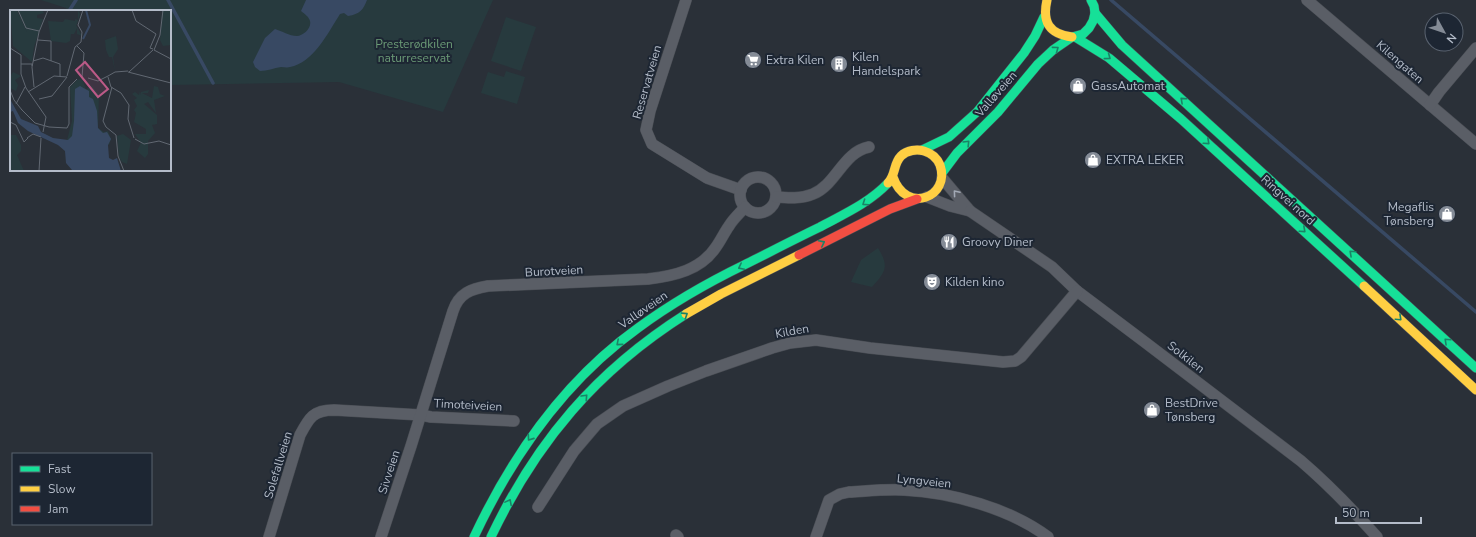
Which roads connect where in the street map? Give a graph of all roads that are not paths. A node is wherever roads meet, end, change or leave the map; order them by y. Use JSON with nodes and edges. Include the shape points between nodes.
{"nodes":[{"id":1,"x":686,"y":0,"type":"edge"},
{"id":2,"x":1047,"y":0,"type":"edge"},
{"id":3,"x":1307,"y":0,"type":"edge"},
{"id":4,"x":1094,"y":5,"type":"edge"},
{"id":5,"x":1044,"y":17,"type":"junction"},
{"id":6,"x":1074,"y":37,"type":"junction"},
{"id":7,"x":1476,"y":48,"type":"edge"},
{"id":8,"x":1430,"y":105,"type":"junction"},
{"id":9,"x":1476,"y":144,"type":"edge"},
{"id":10,"x":868,"y":147,"type":"dead end"},
{"id":11,"x":922,"y":150,"type":"junction"},
{"id":12,"x":942,"y":176,"type":"junction"},
{"id":13,"x":893,"y":177,"type":"junction"},
{"id":14,"x":741,"y":190,"type":"junction"},
{"id":15,"x":776,"y":197,"type":"junction"},
{"id":16,"x":922,"y":198,"type":"junction"},
{"id":17,"x":745,"y":207,"type":"junction"},
{"id":18,"x":970,"y":211,"type":"junction"},
{"id":19,"x":1077,"y":292,"type":"junction"},
{"id":20,"x":1476,"y":368,"type":"edge"},
{"id":21,"x":1476,"y":390,"type":"edge"},
{"id":22,"x":421,"y":414,"type":"junction"},
{"id":23,"x":514,"y":421,"type":"dead end"},
{"id":24,"x":538,"y":507,"type":"dead end"},
{"id":25,"x":269,"y":537,"type":"edge"},
{"id":26,"x":381,"y":537,"type":"edge"},
{"id":27,"x":474,"y":537,"type":"edge"},
{"id":28,"x":491,"y":537,"type":"edge"},
{"id":29,"x":816,"y":537,"type":"edge"},
{"id":30,"x":1048,"y":537,"type":"edge"},
{"id":31,"x":1377,"y":537,"type":"edge"}],
"edges":[{"from":1,"to":14,"type":"street","name":"Reservatveien","via":[[650,111],[646,130],[648,137],[660,150],[707,178]]},
{"from":2,"to":5,"type":"main road","name":"Valløveien"},
{"from":3,"to":8,"type":"street","name":"Kilengaten"},
{"from":4,"to":6,"type":"main road","name":"Valløveien","via":[[1093,21],[1089,28],[1083,34]]},
{"from":20,"to":4,"type":"main road","name":"Ringvei nord","one_way":true,"via":[[1122,44]]},
{"from":5,"to":6,"type":"main road","via":[[1054,32],[1063,37]]},
{"from":5,"to":11,"type":"main road","name":"Valløveien","via":[[1024,54],[986,102],[951,136]]},
{"from":12,"to":6,"type":"main road","name":"Valløveien","one_way":true,"via":[[957,153],[998,112],[1038,64],[1053,50]]},
{"from":6,"to":21,"type":"main road","name":"Ringvei nord","one_way":true,"via":[[1109,58],[1181,119]]},
{"from":7,"to":8,"type":"street"},
{"from":8,"to":9,"type":"street","name":"Kilengaten"},
{"from":10,"to":15,"type":"street","via":[[857,151],[828,184],[813,194],[794,198]]},
{"from":11,"to":12,"type":"main road","via":[[930,152],[936,158],[941,165]]},
{"from":11,"to":13,"type":"main road","name":"Valløveien","via":[[903,154],[895,165]]},
{"from":12,"to":16,"type":"main road","name":"Valløveien","via":[[937,190]]},
{"from":18,"to":12,"type":"street","name":"Solkilen","one_way":true},
{"from":13,"to":16,"type":"main road","via":[[901,192],[908,197]]},
{"from":13,"to":27,"type":"main road","name":"Valløveien","one_way":true,"via":[[873,198],[859,207],[695,290],[626,337],[578,381],[537,428],[492,498]]},
{"from":14,"to":15,"type":"street","via":[[748,180],[764,178],[773,184]]},
{"from":14,"to":17,"type":"street","via":[[741,201]]},
{"from":15,"to":17,"type":"street","via":[[773,205],[764,212],[753,212]]},
{"from":16,"to":18,"type":"street","name":"Solkilen"},
{"from":28,"to":16,"type":"main road","name":"Valløveien","one_way":true,"via":[[524,475],[553,434],[589,392],[637,349],[717,296],[890,209]]},
{"from":17,"to":22,"type":"street","name":"Burotveien","via":[[705,259],[689,270],[670,276],[464,287],[454,306]]},
{"from":18,"to":19,"type":"street","name":"Solkilen","via":[[1052,267]]},
{"from":19,"to":24,"type":"street","name":"Kilden","via":[[1021,357],[1011,362],[816,340],[790,342],[706,371],[623,406],[597,424],[570,456]]},
{"from":19,"to":31,"type":"street","name":"Solkilen","via":[[1301,461],[1349,505]]},
{"from":22,"to":23,"type":"street","name":"Timoteiveien","via":[[431,417]]},
{"from":22,"to":25,"type":"street","name":"Solefallveien","via":[[334,410],[315,413],[306,422],[300,435]]},
{"from":22,"to":26,"type":"street","name":"Sivveien"},
{"from":29,"to":30,"type":"street","name":"Lyngveien","via":[[829,500],[840,494],[904,490],[979,504],[1027,523]]}]}
